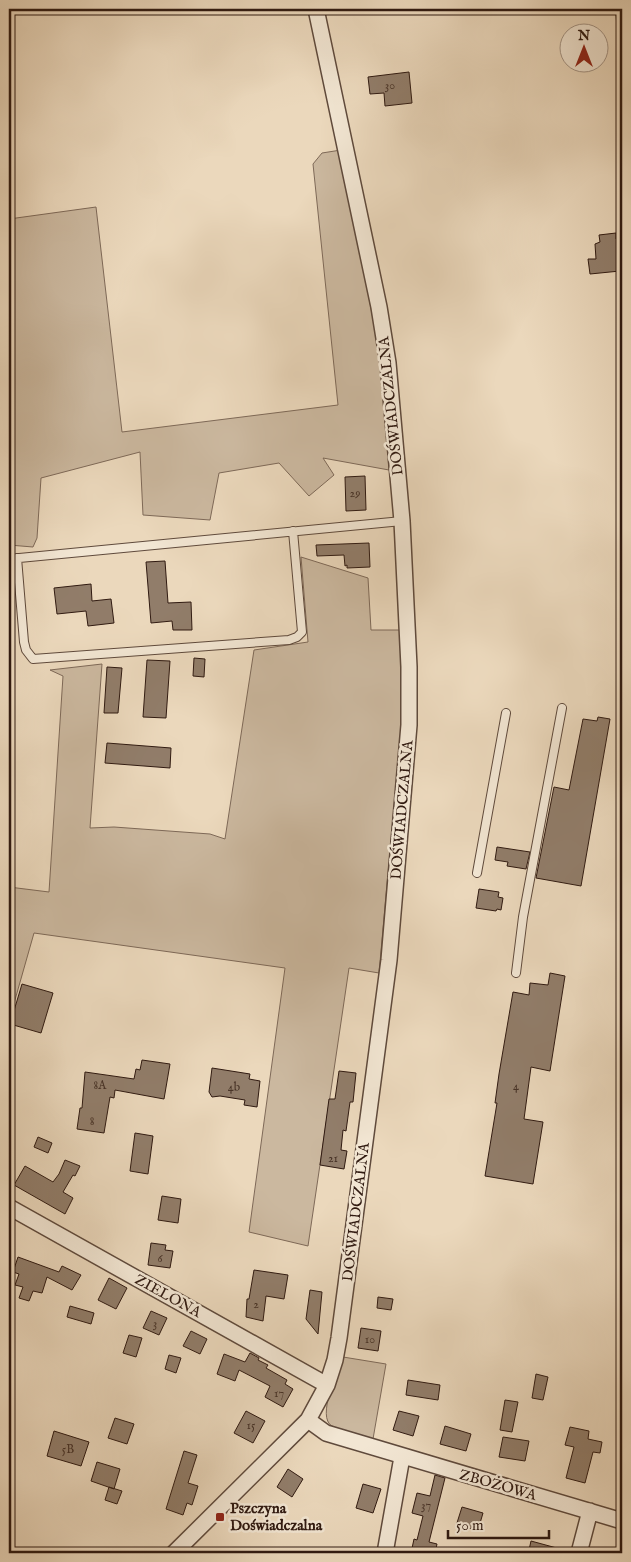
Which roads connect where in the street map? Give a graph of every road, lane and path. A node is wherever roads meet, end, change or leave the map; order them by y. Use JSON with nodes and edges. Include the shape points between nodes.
{"nodes":[{"id":1,"x":316,"y":9,"type":"edge"},
{"id":2,"x":620,"y":9,"type":"edge"},
{"id":3,"x":622,"y":32,"type":"edge"},
{"id":4,"x":402,"y":521,"type":"junction"},
{"id":5,"x":293,"y":531,"type":"junction"},
{"id":6,"x":13,"y":558,"type":"edge"},
{"id":7,"x":562,"y":708,"type":"dead end"},
{"id":8,"x":506,"y":713,"type":"dead end"},
{"id":9,"x":477,"y":873,"type":"dead end"},
{"id":10,"x":516,"y":973,"type":"dead end"},
{"id":11,"x":9,"y":1207,"type":"edge"},
{"id":12,"x":327,"y":1386,"type":"junction"},
{"id":13,"x":308,"y":1420,"type":"junction"},
{"id":14,"x":402,"y":1457,"type":"junction"},
{"id":15,"x":590,"y":1512,"type":"junction"},
{"id":16,"x":622,"y":1521,"type":"edge"},
{"id":17,"x":174,"y":1553,"type":"edge"},
{"id":18,"x":386,"y":1553,"type":"edge"},
{"id":19,"x":579,"y":1553,"type":"edge"}],
"edges":[{"from":1,"to":4,"type":"street","name":"DOŚWIADCZALNA","via":[[379,307],[388,363]]},
{"from":2,"to":3,"type":"lane"},
{"from":4,"to":5,"type":"lane"},
{"from":4,"to":12,"type":"street","name":"DOŚWIADCZALNA","via":[[409,715],[399,840],[388,960],[351,1252],[339,1338]]},
{"from":5,"to":6,"type":"lane"},
{"from":5,"to":6,"type":"lane","via":[[302,632],[289,640],[33,659],[24,642]]},
{"from":7,"to":10,"type":"lane","via":[[523,917]]},
{"from":8,"to":9,"type":"lane"},
{"from":11,"to":12,"type":"street","name":"ZIELONA"},
{"from":12,"to":13,"type":"street","name":"DOŚWIADCZALNA"},
{"from":13,"to":14,"type":"street","name":"ZBOŻOWA","via":[[326,1433]]},
{"from":13,"to":17,"type":"street","name":"DOŚWIADCZALNA"},
{"from":14,"to":15,"type":"street","name":"ZBOŻOWA"},
{"from":14,"to":18,"type":"street"},
{"from":15,"to":16,"type":"street","name":"ZBOŻOWA"},
{"from":15,"to":19,"type":"street"}]}
